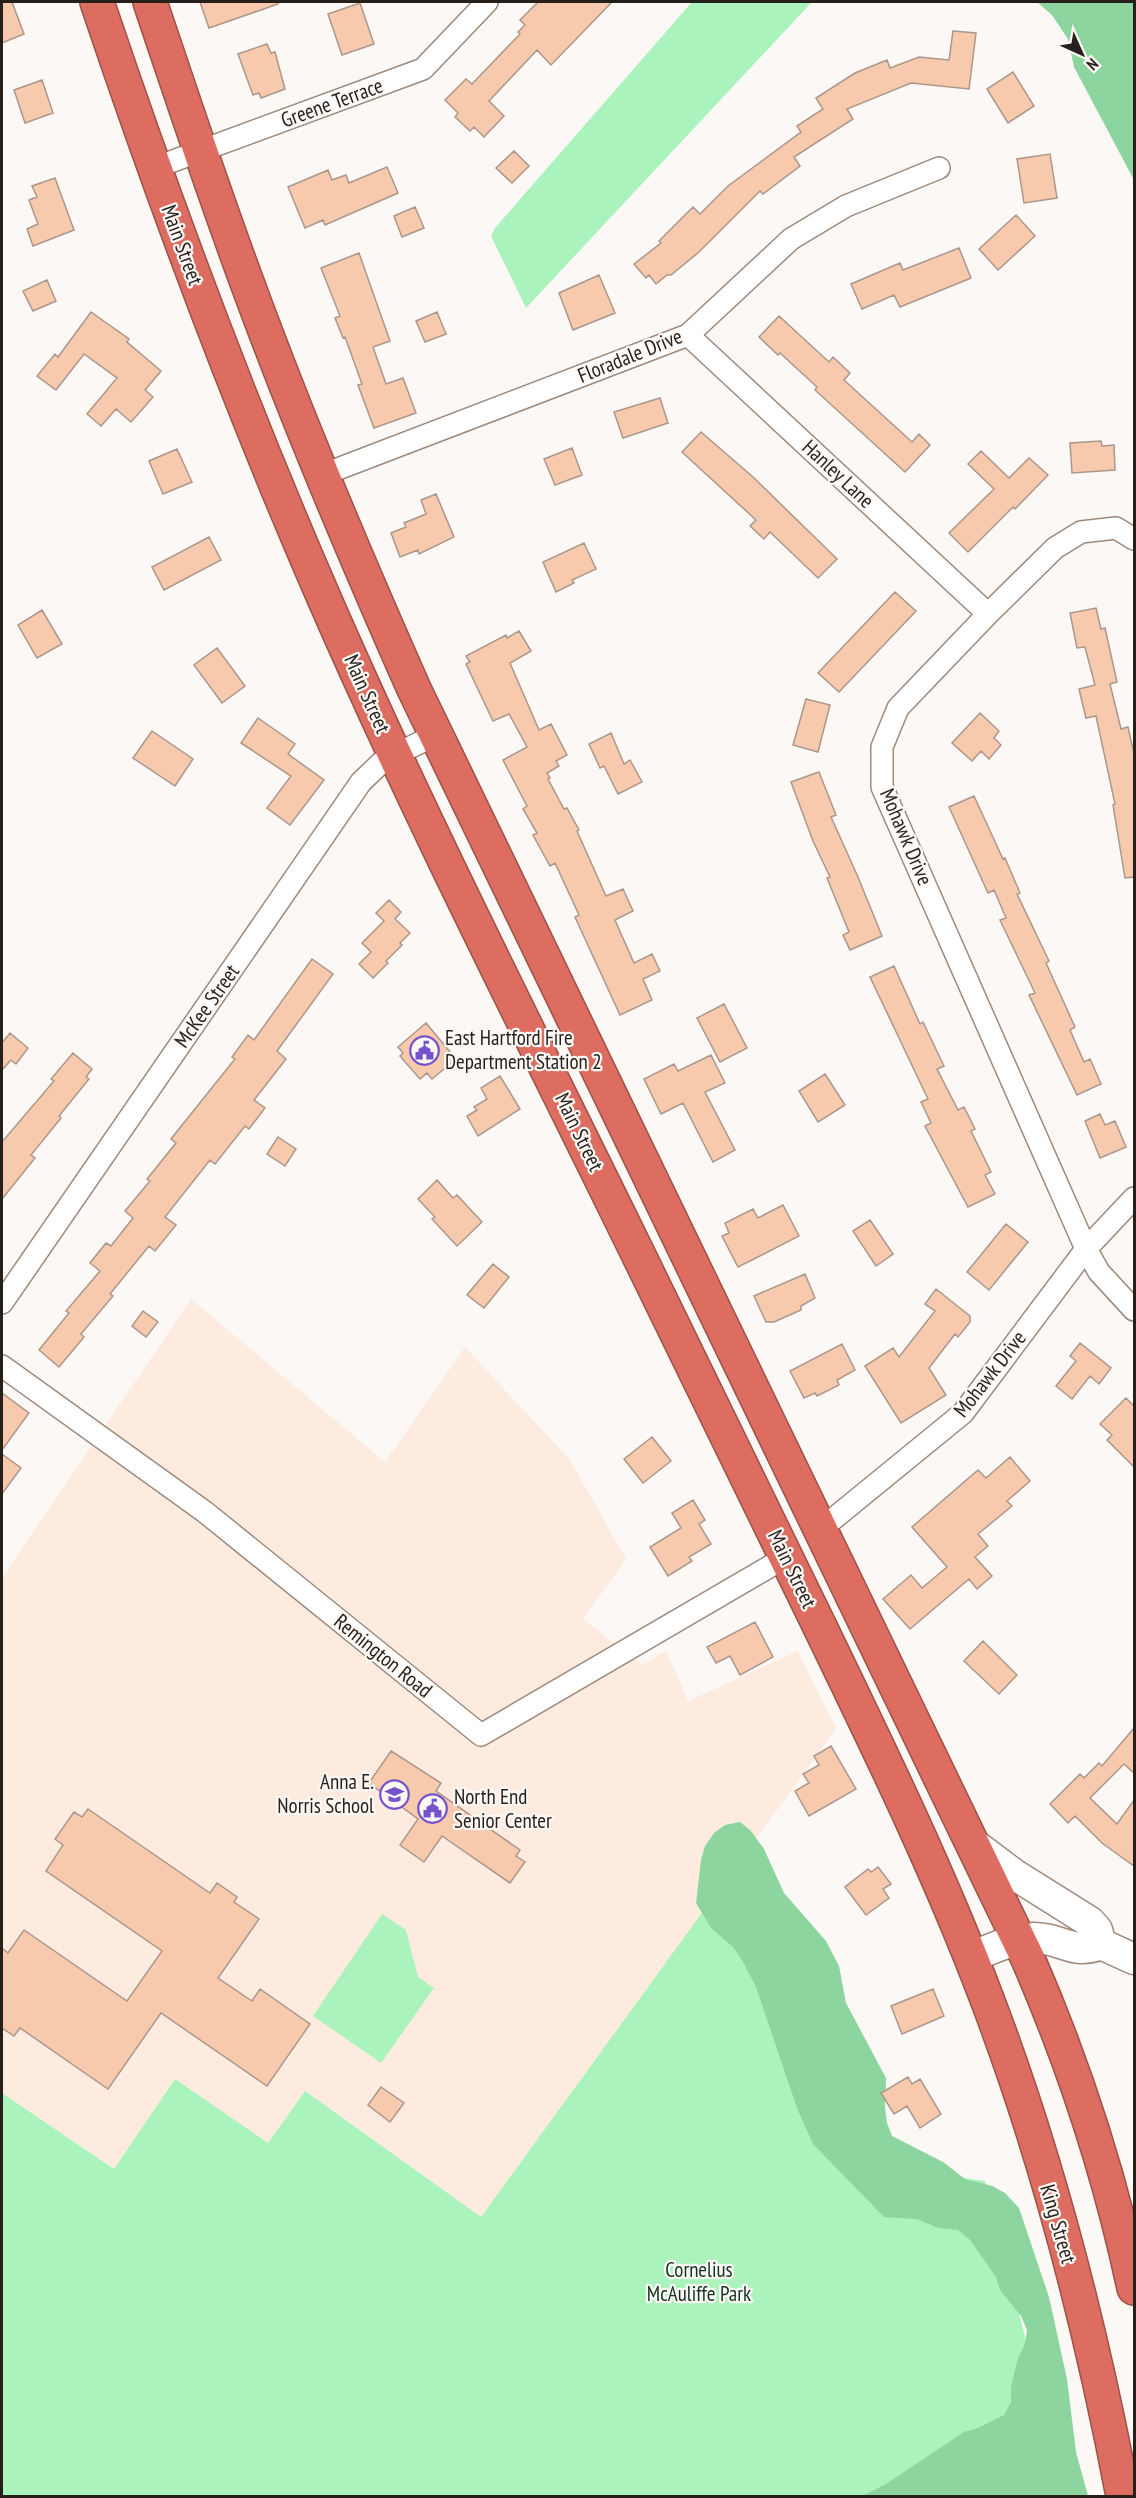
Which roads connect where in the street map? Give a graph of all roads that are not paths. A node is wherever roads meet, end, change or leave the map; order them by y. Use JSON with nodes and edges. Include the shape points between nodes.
{"nodes":[{"id":1,"x":98,"y":2,"type":"edge"},
{"id":2,"x":150,"y":2,"type":"edge"},
{"id":3,"x":487,"y":2,"type":"edge"},
{"id":4,"x":200,"y":151,"type":"junction"},
{"id":5,"x":154,"y":168,"type":"junction"},
{"id":6,"x":939,"y":168,"type":"dead end"},
{"id":7,"x":688,"y":335,"type":"junction"},
{"id":8,"x":322,"y":475,"type":"junction"},
{"id":9,"x":1134,"y":539,"type":"edge"},
{"id":10,"x":988,"y":614,"type":"junction"},
{"id":11,"x":435,"y":735,"type":"junction"},
{"id":12,"x":395,"y":754,"type":"junction"},
{"id":13,"x":546,"y":963,"type":"junction"},
{"id":14,"x":506,"y":983,"type":"junction"},
{"id":15,"x":1134,"y":1198,"type":"edge"},
{"id":16,"x":1086,"y":1249,"type":"junction"},
{"id":17,"x":2,"y":1303,"type":"edge"},
{"id":18,"x":1134,"y":1310,"type":"edge"},
{"id":19,"x":2,"y":1366,"type":"edge"},
{"id":20,"x":821,"y":1529,"type":"junction"},
{"id":21,"x":786,"y":1557,"type":"junction"},
{"id":22,"x":975,"y":1845,"type":"junction"},
{"id":23,"x":1020,"y":1940,"type":"junction"},
{"id":24,"x":1101,"y":1944,"type":"junction"},
{"id":25,"x":971,"y":1957,"type":"junction"},
{"id":26,"x":1134,"y":1959,"type":"edge"},
{"id":27,"x":1134,"y":2288,"type":"edge"},
{"id":28,"x":1123,"y":2496,"type":"edge"}],
"edges":[{"from":1,"to":5,"type":"highway","name":"Main Street"},
{"from":2,"to":4,"type":"highway","name":"Main Street"},
{"from":3,"to":4,"type":"street","name":"Greene Terrace","via":[[423,69]]},
{"from":4,"to":5,"type":"street","name":"Greene Terrace"},
{"from":4,"to":8,"type":"highway","name":"Main Street"},
{"from":5,"to":12,"type":"highway","name":"Main Street","via":[[264,456]]},
{"from":6,"to":7,"type":"street","name":"Floradale Drive","via":[[846,206],[791,239]]},
{"from":7,"to":8,"type":"street","name":"Floradale Drive"},
{"from":7,"to":10,"type":"street","name":"Hanley Lane"},
{"from":8,"to":11,"type":"highway","name":"Main Street"},
{"from":9,"to":10,"type":"street","name":"Mohawk Drive","via":[[1116,528],[1081,532],[1054,548]]},
{"from":10,"to":16,"type":"street","name":"Mohawk Drive","via":[[898,708],[882,747],[882,787]]},
{"from":11,"to":12,"type":"street","name":"McKee Street"},
{"from":11,"to":13,"type":"highway","name":"Main Street"},
{"from":12,"to":14,"type":"highway","name":"Main Street"},
{"from":12,"to":17,"type":"street","name":"McKee Street","via":[[361,782]]},
{"from":13,"to":14,"type":"highway"},
{"from":13,"to":20,"type":"highway","name":"Main Street"},
{"from":14,"to":21,"type":"highway","name":"Main Street"},
{"from":15,"to":16,"type":"street","name":"Mohawk Drive"},
{"from":16,"to":18,"type":"street","via":[[1099,1272]]},
{"from":16,"to":20,"type":"street","name":"Mohawk Drive","via":[[963,1413]]},
{"from":19,"to":21,"type":"street","name":"Remington Road","via":[[205,1512],[481,1735]]},
{"from":20,"to":22,"type":"highway","name":"Main Street"},
{"from":21,"to":25,"type":"highway","name":"Main Street","via":[[889,1772]]},
{"from":22,"to":23,"type":"highway"},
{"from":22,"to":24,"type":"street","name":"Main Street","via":[[1090,1922]]},
{"from":23,"to":24,"type":"street","via":[[1044,1938],[1080,1950]]},
{"from":23,"to":25,"type":"street"},
{"from":23,"to":27,"type":"highway","via":[[1092,2130]]},
{"from":24,"to":26,"type":"street"},
{"from":25,"to":28,"type":"highway","name":"King Street","via":[[1013,2073],[1068,2255]]}]}
